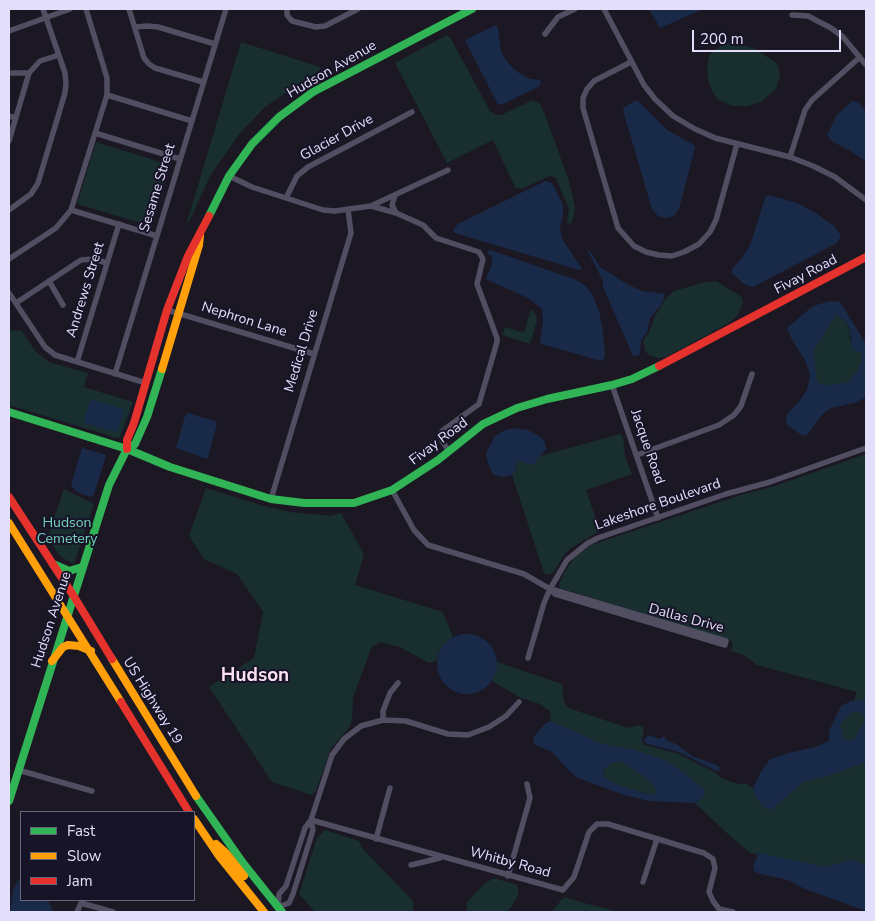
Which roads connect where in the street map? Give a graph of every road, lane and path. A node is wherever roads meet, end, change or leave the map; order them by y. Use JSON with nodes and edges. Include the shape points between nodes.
{"nodes":[{"id":1,"x":44,"y":9,"type":"edge"},
{"id":2,"x":70,"y":9,"type":"edge"},
{"id":3,"x":86,"y":9,"type":"edge"},
{"id":4,"x":130,"y":9,"type":"edge"},
{"id":5,"x":226,"y":9,"type":"edge"},
{"id":6,"x":287,"y":9,"type":"edge"},
{"id":7,"x":358,"y":9,"type":"edge"},
{"id":8,"x":472,"y":9,"type":"edge"},
{"id":9,"x":575,"y":9,"type":"edge"},
{"id":10,"x":604,"y":9,"type":"edge"},
{"id":11,"x":792,"y":15,"type":"dead end"},
{"id":12,"x":46,"y":17,"type":"junction"},
{"id":13,"x":136,"y":27,"type":"junction"},
{"id":14,"x":9,"y":31,"type":"edge"},
{"id":15,"x":544,"y":34,"type":"dead end"},
{"id":16,"x":215,"y":44,"type":"junction"},
{"id":17,"x":59,"y":55,"type":"junction"},
{"id":18,"x":860,"y":57,"type":"junction"},
{"id":19,"x":631,"y":62,"type":"junction"},
{"id":20,"x":866,"y":65,"type":"edge"},
{"id":21,"x":9,"y":73,"type":"edge"},
{"id":22,"x":29,"y":73,"type":"junction"},
{"id":23,"x":203,"y":82,"type":"junction"},
{"id":24,"x":107,"y":95,"type":"junction"},
{"id":25,"x":412,"y":112,"type":"dead end"},
{"id":26,"x":9,"y":116,"type":"edge"},
{"id":27,"x":16,"y":118,"type":"junction"},
{"id":28,"x":192,"y":121,"type":"junction"},
{"id":29,"x":95,"y":133,"type":"junction"},
{"id":30,"x":9,"y":141,"type":"edge"},
{"id":31,"x":737,"y":144,"type":"junction"},
{"id":32,"x":790,"y":157,"type":"junction"},
{"id":33,"x":180,"y":159,"type":"junction"},
{"id":34,"x":448,"y":170,"type":"dead end"},
{"id":35,"x":229,"y":176,"type":"junction"},
{"id":36,"x":395,"y":196,"type":"junction"},
{"id":37,"x":286,"y":198,"type":"junction"},
{"id":38,"x":866,"y":200,"type":"edge"},
{"id":39,"x":371,"y":206,"type":"junction"},
{"id":40,"x":348,"y":209,"type":"junction"},
{"id":41,"x":9,"y":210,"type":"edge"},
{"id":42,"x":71,"y":210,"type":"junction"},
{"id":43,"x":396,"y":213,"type":"junction"},
{"id":44,"x":119,"y":224,"type":"junction"},
{"id":45,"x":200,"y":235,"type":"junction"},
{"id":46,"x":157,"y":236,"type":"junction"},
{"id":47,"x":866,"y":257,"type":"edge"},
{"id":48,"x":9,"y":258,"type":"edge"},
{"id":49,"x":107,"y":263,"type":"junction"},
{"id":50,"x":49,"y":281,"type":"junction"},
{"id":51,"x":9,"y":293,"type":"edge"},
{"id":52,"x":16,"y":303,"type":"junction"},
{"id":53,"x":63,"y":305,"type":"dead end"},
{"id":54,"x":167,"y":310,"type":"junction"},
{"id":55,"x":178,"y":313,"type":"junction"},
{"id":56,"x":314,"y":354,"type":"junction"},
{"id":57,"x":78,"y":362,"type":"junction"},
{"id":58,"x":115,"y":374,"type":"junction"},
{"id":59,"x":752,"y":374,"type":"dead end"},
{"id":60,"x":146,"y":383,"type":"junction"},
{"id":61,"x":612,"y":385,"type":"junction"},
{"id":62,"x":9,"y":412,"type":"edge"},
{"id":63,"x":866,"y":448,"type":"edge"},
{"id":64,"x":127,"y":449,"type":"junction"},
{"id":65,"x":449,"y":451,"type":"junction"},
{"id":66,"x":637,"y":455,"type":"junction"},
{"id":67,"x":392,"y":490,"type":"junction"},
{"id":68,"x":9,"y":497,"type":"edge"},
{"id":69,"x":270,"y":499,"type":"junction"},
{"id":70,"x":658,"y":518,"type":"junction"},
{"id":71,"x":9,"y":523,"type":"edge"},
{"id":72,"x":53,"y":564,"type":"junction"},
{"id":73,"x":82,"y":567,"type":"junction"},
{"id":74,"x":550,"y":589,"type":"junction"},
{"id":75,"x":73,"y":595,"type":"junction"},
{"id":76,"x":67,"y":613,"type":"junction"},
{"id":77,"x":90,"y":651,"type":"junction"},
{"id":78,"x":528,"y":658,"type":"dead end"},
{"id":79,"x":52,"y":661,"type":"junction"},
{"id":80,"x":398,"y":683,"type":"dead end"},
{"id":81,"x":518,"y":702,"type":"dead end"},
{"id":82,"x":383,"y":720,"type":"junction"},
{"id":83,"x":18,"y":770,"type":"junction"},
{"id":84,"x":527,"y":784,"type":"dead end"},
{"id":85,"x":390,"y":788,"type":"dead end"},
{"id":86,"x":92,"y":791,"type":"dead end"},
{"id":87,"x":9,"y":801,"type":"edge"},
{"id":88,"x":189,"y":811,"type":"edge"},
{"id":89,"x":311,"y":820,"type":"junction"},
{"id":90,"x":195,"y":821,"type":"edge"},
{"id":91,"x":203,"y":833,"type":"junction"},
{"id":92,"x":376,"y":839,"type":"junction"},
{"id":93,"x":657,"y":839,"type":"junction"},
{"id":94,"x":442,"y":858,"type":"junction"},
{"id":95,"x":411,"y":865,"type":"dead end"},
{"id":96,"x":508,"y":876,"type":"junction"},
{"id":97,"x":643,"y":882,"type":"dead end"},
{"id":98,"x":280,"y":910,"type":"edge"},
{"id":99,"x":77,"y":912,"type":"edge"},
{"id":100,"x":113,"y":912,"type":"edge"},
{"id":101,"x":264,"y":912,"type":"edge"},
{"id":102,"x":732,"y":912,"type":"edge"}],
"edges":[{"from":1,"to":12,"type":"street"},
{"from":2,"to":12,"type":"street"},
{"from":3,"to":24,"type":"street","via":[[107,78]]},
{"from":4,"to":13,"type":"street"},
{"from":5,"to":16,"type":"street","name":"Sesame Street"},
{"from":6,"to":7,"type":"street","via":[[292,21],[316,27],[325,26]]},
{"from":8,"to":35,"type":"main road","name":"Hudson Avenue","via":[[313,92],[268,128]]},
{"from":9,"to":15,"type":"street","via":[[558,18]]},
{"from":10,"to":19,"type":"street"},
{"from":11,"to":18,"type":"street","via":[[808,16],[824,24],[843,37]]},
{"from":12,"to":14,"type":"street"},
{"from":12,"to":17,"type":"street"},
{"from":13,"to":16,"type":"street","via":[[158,27]]},
{"from":13,"to":23,"type":"street","via":[[144,58],[149,64]]},
{"from":16,"to":23,"type":"street","name":"Sesame Street"},
{"from":17,"to":22,"type":"street","via":[[40,61]]},
{"from":17,"to":41,"type":"street","via":[[65,73],[65,94],[38,183],[31,194]]},
{"from":18,"to":20,"type":"street"},
{"from":18,"to":32,"type":"street","via":[[805,110]]},
{"from":19,"to":31,"type":"street","via":[[644,85],[673,116],[708,135]]},
{"from":19,"to":31,"type":"street","via":[[594,81],[583,98],[583,108],[618,228],[634,246],[659,256],[672,256],[698,244],[716,220]]},
{"from":21,"to":22,"type":"street"},
{"from":22,"to":27,"type":"street"},
{"from":23,"to":28,"type":"street","name":"Sesame Street"},
{"from":24,"to":28,"type":"street"},
{"from":24,"to":29,"type":"street"},
{"from":25,"to":37,"type":"street","name":"Glacier Drive","via":[[308,167],[297,176]]},
{"from":26,"to":27,"type":"street"},
{"from":27,"to":30,"type":"street"},
{"from":28,"to":33,"type":"street","name":"Sesame Street"},
{"from":29,"to":33,"type":"street"},
{"from":29,"to":42,"type":"street"},
{"from":31,"to":32,"type":"street"},
{"from":32,"to":38,"type":"street","via":[[835,177]]},
{"from":33,"to":46,"type":"street","name":"Sesame Street"},
{"from":34,"to":36,"type":"street"},
{"from":35,"to":37,"type":"street"},
{"from":35,"to":45,"type":"main road","name":"Hudson Avenue"},
{"from":36,"to":39,"type":"street"},
{"from":36,"to":43,"type":"street","via":[[392,205]]},
{"from":37,"to":40,"type":"street","via":[[323,210]]},
{"from":39,"to":40,"type":"street"},
{"from":39,"to":43,"type":"street"},
{"from":40,"to":56,"type":"street","name":"Medical Drive","via":[[351,233]]},
{"from":42,"to":44,"type":"street"},
{"from":42,"to":48,"type":"street","via":[[56,228]]},
{"from":43,"to":65,"type":"street","via":[[423,225],[436,238],[480,252],[483,259],[477,284],[497,342],[479,404],[442,431],[442,441]]},
{"from":44,"to":46,"type":"street"},
{"from":44,"to":49,"type":"street","name":"Andrews Street"},
{"from":45,"to":54,"type":"main road","name":"Hudson Avenue","via":[[193,244]]},
{"from":45,"to":55,"type":"main road","name":"Hudson Avenue"},
{"from":46,"to":58,"type":"street","name":"Sesame Street"},
{"from":47,"to":61,"type":"main road","name":"Fivay Road","via":[[675,358]]},
{"from":49,"to":50,"type":"street","via":[[81,260]]},
{"from":49,"to":57,"type":"street","name":"Andrews Street"},
{"from":50,"to":52,"type":"street"},
{"from":50,"to":53,"type":"street"},
{"from":51,"to":52,"type":"street"},
{"from":52,"to":57,"type":"street","via":[[45,347]]},
{"from":54,"to":55,"type":"street","name":"Nephron Lane"},
{"from":54,"to":60,"type":"main road","name":"Hudson Avenue"},
{"from":55,"to":56,"type":"street","name":"Nephron Lane"},
{"from":55,"to":64,"type":"main road","name":"Hudson Avenue","via":[[141,432],[136,444]]},
{"from":56,"to":69,"type":"street","name":"Medical Drive"},
{"from":57,"to":58,"type":"street"},
{"from":58,"to":60,"type":"street"},
{"from":59,"to":66,"type":"street","via":[[734,415],[719,425]]},
{"from":60,"to":64,"type":"main road","name":"Hudson Avenue"},
{"from":61,"to":65,"type":"main road","name":"Fivay Road","via":[[517,408],[483,424]]},
{"from":61,"to":66,"type":"street","name":"Jacque Road"},
{"from":62,"to":64,"type":"main road","name":"Fivay Road"},
{"from":63,"to":70,"type":"street","name":"Lakeshore Boulevard"},
{"from":64,"to":69,"type":"main road","name":"Fivay Road","via":[[170,467]]},
{"from":64,"to":73,"type":"main road","name":"Hudson Avenue","via":[[109,485]]},
{"from":65,"to":67,"type":"main road","name":"Fivay Road"},
{"from":66,"to":70,"type":"street","name":"Jacque Road"},
{"from":67,"to":69,"type":"main road","name":"Fivay Road","via":[[354,503]]},
{"from":67,"to":74,"type":"street","via":[[414,530],[428,545],[524,574]]},
{"from":68,"to":72,"type":"main road","name":"US Highway 19"},
{"from":70,"to":74,"type":"street","name":"Lakeshore Boulevard","via":[[588,543],[567,560]]},
{"from":71,"to":76,"type":"main road","name":"US Highway 19"},
{"from":72,"to":73,"type":"main road","via":[[69,571]]},
{"from":72,"to":75,"type":"main road","name":"US Highway 19"},
{"from":73,"to":75,"type":"main road","name":"Hudson Avenue"},
{"from":74,"to":74,"type":"street","name":"Dallas Drive","via":[[555,594],[725,645],[726,641]]},
{"from":74,"to":78,"type":"street","name":"Lakeshore Boulevard"},
{"from":75,"to":76,"type":"main road","name":"Hudson Avenue"},
{"from":75,"to":98,"type":"main road","name":"US Highway 19","via":[[203,807]]},
{"from":76,"to":77,"type":"main road","name":"US Highway 19"},
{"from":76,"to":79,"type":"main road","name":"Hudson Avenue"},
{"from":77,"to":79,"type":"main road","via":[[68,645]]},
{"from":77,"to":88,"type":"main road","name":"US Highway 19"},
{"from":79,"to":83,"type":"main road","name":"Hudson Avenue"},
{"from":80,"to":82,"type":"street","via":[[390,693]]},
{"from":81,"to":82,"type":"street","via":[[490,727],[468,735]]},
{"from":82,"to":89,"type":"street","via":[[361,726],[344,739],[332,755]]},
{"from":83,"to":86,"type":"street"},
{"from":83,"to":87,"type":"main road","name":"Hudson Avenue"},
{"from":84,"to":96,"type":"street","via":[[530,798]]},
{"from":85,"to":92,"type":"street"},
{"from":89,"to":92,"type":"street","name":"Whitby Road"},
{"from":89,"to":98,"type":"street","via":[[305,828],[286,886],[279,894]]},
{"from":89,"to":98,"type":"street","via":[[314,830],[293,894],[289,903]]},
{"from":90,"to":91,"type":"main road"},
{"from":91,"to":98,"type":"main road","via":[[226,853],[265,903]]},
{"from":91,"to":101,"type":"main road"},
{"from":92,"to":94,"type":"street","name":"Whitby Road"},
{"from":93,"to":96,"type":"street","name":"Whitby Road","via":[[608,824],[597,824],[589,832],[574,877],[563,890]]},
{"from":93,"to":97,"type":"street"},
{"from":93,"to":102,"type":"street","name":"Whitby Road","via":[[704,853],[712,859],[715,868],[709,892],[712,901]]},
{"from":94,"to":95,"type":"street"},
{"from":94,"to":96,"type":"street","name":"Whitby Road"},
{"from":99,"to":100,"type":"street","via":[[81,902]]}]}
